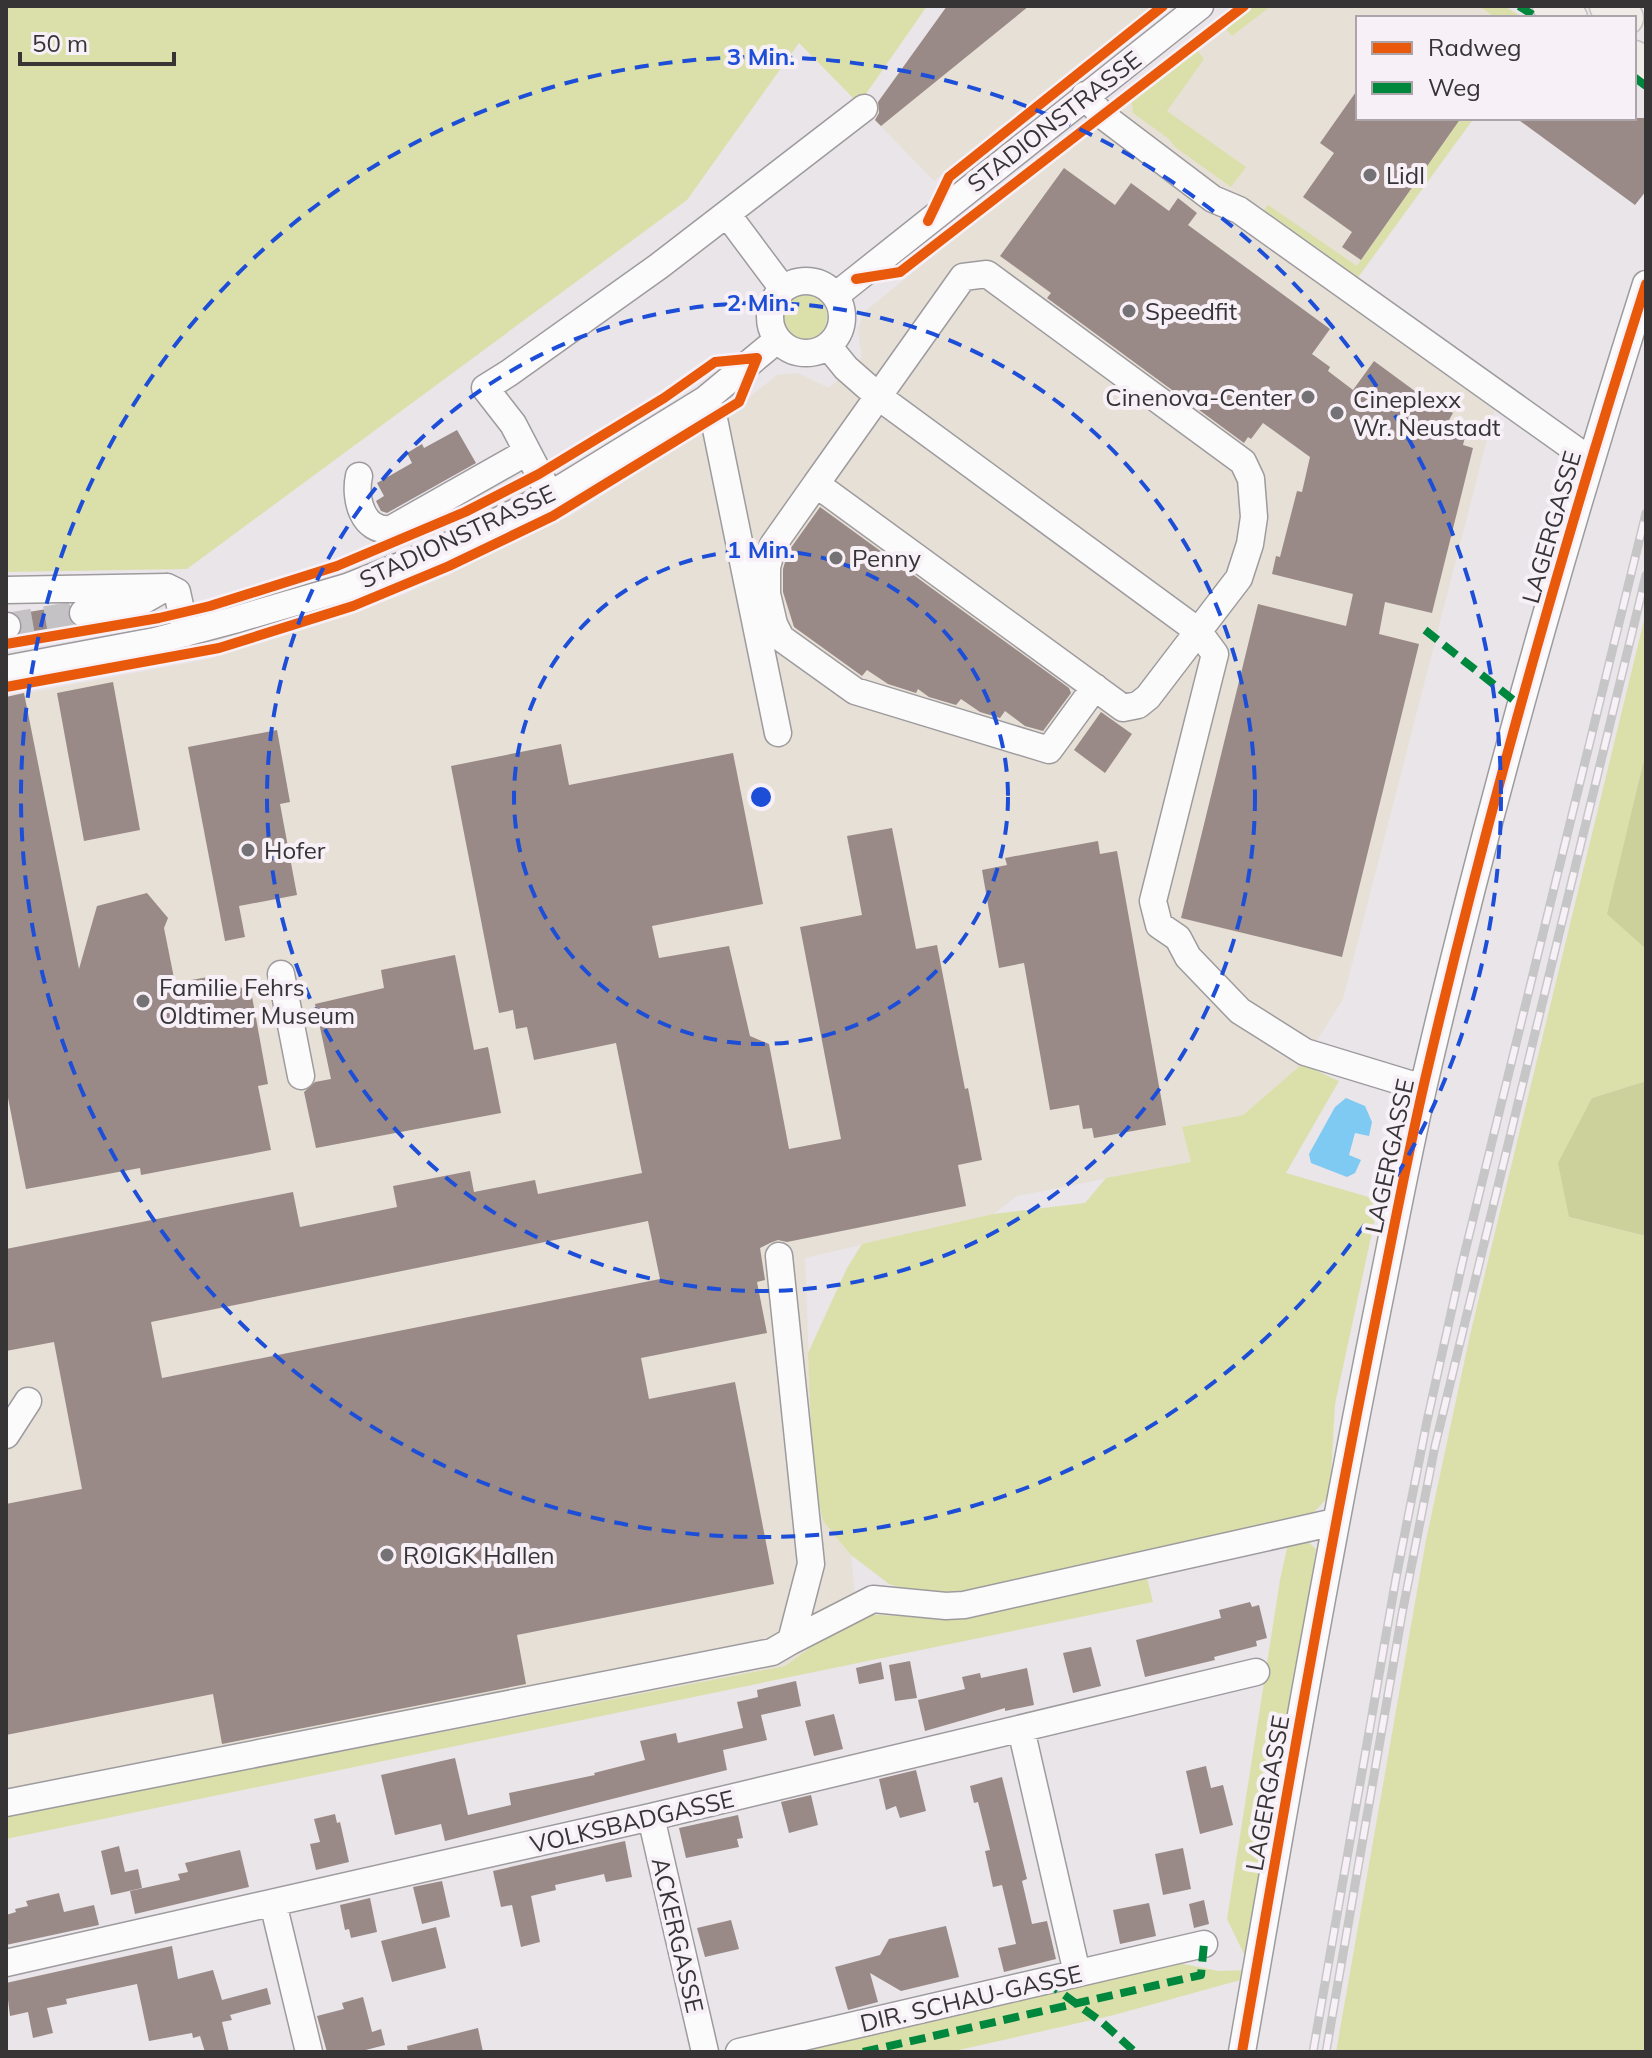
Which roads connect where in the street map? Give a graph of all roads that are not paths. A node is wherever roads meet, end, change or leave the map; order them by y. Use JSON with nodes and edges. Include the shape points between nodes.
{"nodes":[{"id":1,"x":1200,"y":6,"type":"edge"},
{"id":2,"x":1085,"y":95,"type":"junction"},
{"id":3,"x":864,"y":108,"type":"dead end"},
{"id":4,"x":727,"y":214,"type":"junction"},
{"id":5,"x":1646,"y":284,"type":"edge"},
{"id":6,"x":783,"y":289,"type":"junction"},
{"id":7,"x":835,"y":296,"type":"junction"},
{"id":8,"x":777,"y":340,"type":"junction"},
{"id":9,"x":828,"y":346,"type":"junction"},
{"id":10,"x":879,"y":397,"type":"junction"},
{"id":11,"x":706,"y":399,"type":"junction"},
{"id":12,"x":527,"y":452,"type":"junction"},
{"id":13,"x":1590,"y":460,"type":"junction"},
{"id":14,"x":359,"y":476,"type":"dead end"},
{"id":15,"x":816,"y":484,"type":"junction"},
{"id":16,"x":550,"y":495,"type":"junction"},
{"id":17,"x":167,"y":587,"type":"junction"},
{"id":18,"x":6,"y":590,"type":"edge"},
{"id":19,"x":83,"y":613,"type":"tunnel mouth"},
{"id":20,"x":1198,"y":631,"type":"junction"},
{"id":21,"x":186,"y":633,"type":"junction"},
{"id":22,"x":6,"y":669,"type":"edge"},
{"id":23,"x":1095,"y":687,"type":"junction"},
{"id":24,"x":778,"y":733,"type":"dead end"},
{"id":25,"x":281,"y":974,"type":"dead end"},
{"id":26,"x":301,"y":1076,"type":"dead end"},
{"id":27,"x":1423,"y":1088,"type":"junction"},
{"id":28,"x":779,"y":1256,"type":"dead end"},
{"id":29,"x":28,"y":1401,"type":"dead end"},
{"id":30,"x":6,"y":1435,"type":"edge"},
{"id":31,"x":1335,"y":1522,"type":"junction"},
{"id":32,"x":791,"y":1641,"type":"junction"},
{"id":33,"x":1256,"y":1672,"type":"dead end"},
{"id":34,"x":1021,"y":1729,"type":"junction"},
{"id":35,"x":6,"y":1803,"type":"edge"},
{"id":36,"x":651,"y":1817,"type":"junction"},
{"id":37,"x":273,"y":1903,"type":"junction"},
{"id":38,"x":1204,"y":1944,"type":"dead end"},
{"id":39,"x":6,"y":1963,"type":"edge"},
{"id":40,"x":1077,"y":1973,"type":"junction"},
{"id":41,"x":309,"y":2052,"type":"edge"},
{"id":42,"x":705,"y":2052,"type":"edge"},
{"id":43,"x":739,"y":2052,"type":"edge"},
{"id":44,"x":1242,"y":2052,"type":"edge"}],
"edges":[{"from":1,"to":2,"type":"street","name":"STADIONSTRASSE"},
{"from":2,"to":7,"type":"street","name":"STADIONSTRASSE"},
{"from":2,"to":13,"type":"street","name":"LAGERGASSE","via":[[1102,115],[1213,199],[1239,210]]},
{"from":3,"to":4,"type":"street"},
{"from":4,"to":6,"type":"street"},
{"from":4,"to":12,"type":"street","via":[[485,388]]},
{"from":5,"to":13,"type":"street","name":"LAGERGASSE"},
{"from":6,"to":7,"type":"street","via":[[811,281]]},
{"from":6,"to":8,"type":"street","via":[[770,313]]},
{"from":7,"to":9,"type":"street","via":[[842,322]]},
{"from":8,"to":9,"type":"street","via":[[800,353]]},
{"from":8,"to":11,"type":"street","name":"STADIONSTRASSE"},
{"from":9,"to":10,"type":"street"},
{"from":10,"to":15,"type":"street"},
{"from":10,"to":20,"type":"street"},
{"from":10,"to":20,"type":"street","via":[[963,277],[987,274],[1214,440],[1243,462],[1251,479],[1254,517],[1239,578]]},
{"from":11,"to":16,"type":"street","name":"STADIONSTRASSE"},
{"from":11,"to":24,"type":"street"},
{"from":12,"to":14,"type":"street","via":[[391,529],[376,528],[366,519],[359,502]]},
{"from":12,"to":16,"type":"street"},
{"from":13,"to":27,"type":"street","name":"LAGERGASSE"},
{"from":15,"to":23,"type":"street"},
{"from":15,"to":23,"type":"street","via":[[773,545],[767,567],[767,594],[781,638],[855,691],[1049,750]]},
{"from":16,"to":21,"type":"street","name":"STADIONSTRASSE","via":[[440,550],[347,587]]},
{"from":17,"to":18,"type":"street"},
{"from":17,"to":19,"type":"street","via":[[132,607]]},
{"from":17,"to":21,"type":"street","via":[[177,592]]},
{"from":20,"to":23,"type":"street","via":[[1138,705],[1123,708]]},
{"from":20,"to":27,"type":"street","via":[[1215,654],[1153,901],[1159,925],[1178,938],[1188,957],[1240,1011],[1305,1052]]},
{"from":21,"to":22,"type":"street","name":"STADIONSTRASSE"},
{"from":25,"to":26,"type":"street"},
{"from":27,"to":31,"type":"street","name":"LAGERGASSE"},
{"from":28,"to":32,"type":"street","via":[[811,1564]]},
{"from":29,"to":30,"type":"street"},
{"from":31,"to":32,"type":"street","via":[[964,1605],[873,1599]]},
{"from":31,"to":44,"type":"street","name":"LAGERGASSE"},
{"from":32,"to":35,"type":"street","via":[[772,1652]]},
{"from":33,"to":34,"type":"street","name":"VOLKSBADGASSE"},
{"from":34,"to":36,"type":"street","name":"VOLKSBADGASSE"},
{"from":34,"to":40,"type":"street"},
{"from":36,"to":37,"type":"street","name":"VOLKSBADGASSE"},
{"from":36,"to":42,"type":"street","name":"ACKERGASSE"},
{"from":37,"to":39,"type":"street","name":"VOLKSBADGASSE"},
{"from":37,"to":41,"type":"street"},
{"from":38,"to":40,"type":"street","name":"DIR. SCHAU-GASSE"},
{"from":40,"to":43,"type":"street","name":"DIR. SCHAU-GASSE"}]}
